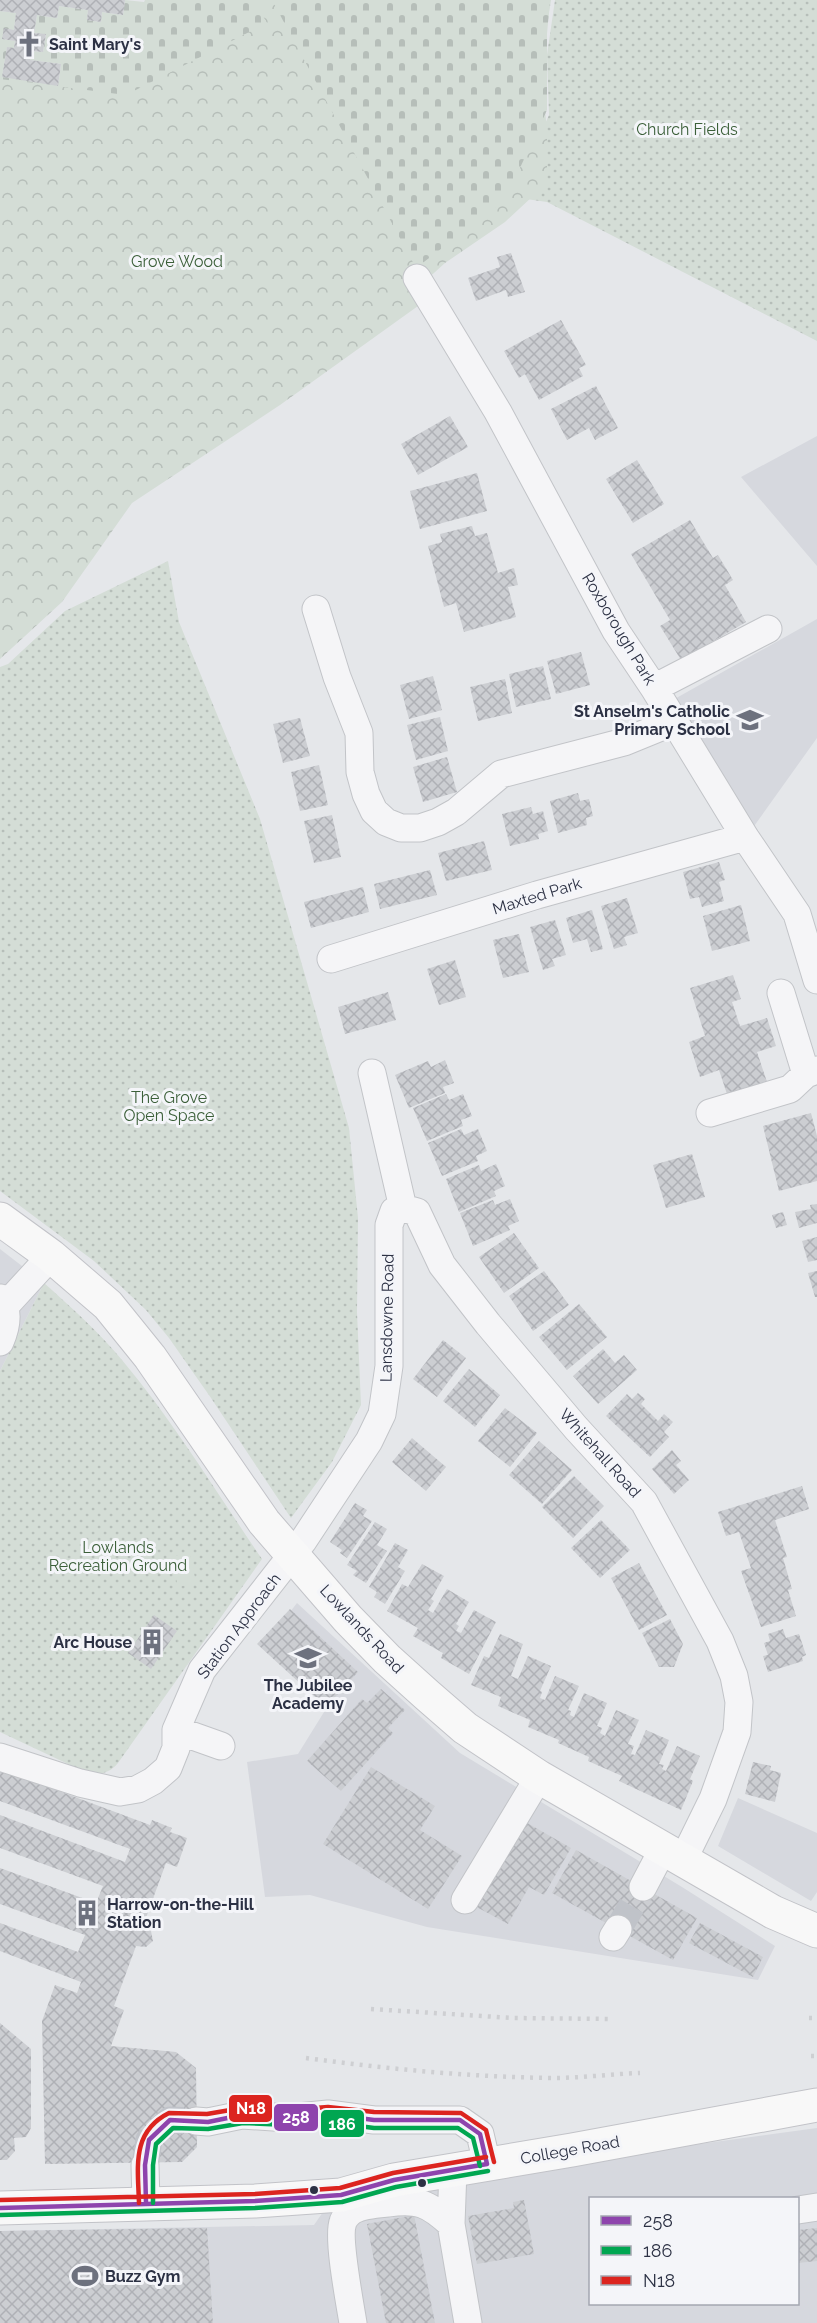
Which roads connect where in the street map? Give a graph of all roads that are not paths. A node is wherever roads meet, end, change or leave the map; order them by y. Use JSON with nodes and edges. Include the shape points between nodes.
{"nodes":[{"id":1,"x":417,"y":278,"type":"dead end"},
{"id":2,"x":316,"y":609,"type":"dead end"},
{"id":3,"x":768,"y":629,"type":"dead end"},
{"id":4,"x":654,"y":688,"type":"junction"},
{"id":5,"x":673,"y":722,"type":"junction"},
{"id":6,"x":745,"y":837,"type":"junction"},
{"id":7,"x":810,"y":925,"type":"edge"},
{"id":8,"x":331,"y":960,"type":"dead end"},
{"id":9,"x":816,"y":970,"type":"edge"},
{"id":10,"x":781,"y":993,"type":"dead end"},
{"id":11,"x":812,"y":1072,"type":"edge"},
{"id":12,"x":372,"y":1073,"type":"dead end"},
{"id":13,"x":710,"y":1113,"type":"dead end"},
{"id":14,"x":403,"y":1208,"type":"junction"},
{"id":15,"x":0,"y":1220,"type":"edge"},
{"id":16,"x":51,"y":1256,"type":"junction"},
{"id":17,"x":3,"y":1301,"type":"edge"},
{"id":18,"x":0,"y":1342,"type":"edge"},
{"id":19,"x":293,"y":1554,"type":"junction"},
{"id":20,"x":176,"y":1730,"type":"junction"},
{"id":21,"x":221,"y":1746,"type":"dead end"},
{"id":22,"x":0,"y":1757,"type":"edge"},
{"id":23,"x":539,"y":1777,"type":"junction"},
{"id":24,"x":673,"y":1855,"type":"junction"},
{"id":25,"x":643,"y":1887,"type":"tunnel mouth"},
{"id":26,"x":465,"y":1900,"type":"dead end"},
{"id":27,"x":817,"y":1931,"type":"edge"},
{"id":28,"x":817,"y":2105,"type":"edge"},
{"id":29,"x":196,"y":2121,"type":"tunnel mouth"},
{"id":30,"x":487,"y":2164,"type":"junction"},
{"id":31,"x":145,"y":2165,"type":"tunnel mouth"},
{"id":32,"x":453,"y":2170,"type":"junction"},
{"id":33,"x":146,"y":2204,"type":"junction"},
{"id":34,"x":817,"y":2207,"type":"edge"},
{"id":35,"x":0,"y":2208,"type":"edge"},
{"id":36,"x":799,"y":2210,"type":"edge"},
{"id":37,"x":450,"y":2224,"type":"junction"},
{"id":38,"x":353,"y":2323,"type":"edge"},
{"id":39,"x":468,"y":2323,"type":"edge"}],
"edges":[{"from":1,"to":4,"type":"street","name":"Roxborough Park","via":[[498,412],[616,631]]},
{"from":2,"to":5,"type":"street","via":[[359,733],[360,772],[366,794],[374,811],[386,822],[402,828],[420,828],[447,817],[501,774],[624,742]]},
{"from":3,"to":4,"type":"street"},
{"from":4,"to":5,"type":"street","name":"Roxborough Park"},
{"from":5,"to":6,"type":"street","name":"Roxborough Park"},
{"from":6,"to":7,"type":"street","name":"Roxborough Park","via":[[797,914]]},
{"from":6,"to":8,"type":"street","name":"Maxted Park"},
{"from":7,"to":9,"type":"street","name":"Roxborough Park"},
{"from":10,"to":11,"type":"street"},
{"from":11,"to":13,"type":"street","via":[[790,1089]]},
{"from":12,"to":14,"type":"street"},
{"from":14,"to":19,"type":"street","name":"Lansdowne Road","via":[[394,1211],[389,1226],[389,1366],[382,1414],[364,1448]]},
{"from":14,"to":24,"type":"street","name":"Whitehall Road","via":[[417,1212],[442,1265],[576,1428],[644,1502],[720,1641],[739,1702],[737,1732],[713,1799]]},
{"from":15,"to":16,"type":"main road","name":"Lowlands Road"},
{"from":16,"to":17,"type":"street"},
{"from":16,"to":19,"type":"main road","name":"Lowlands Road","via":[[108,1305],[136,1339],[264,1521]]},
{"from":17,"to":18,"type":"street","via":[[6,1324]]},
{"from":19,"to":20,"type":"street","name":"Station Approach","via":[[202,1670]]},
{"from":19,"to":23,"type":"main road","name":"Lowlands Road","via":[[387,1659],[465,1728]]},
{"from":20,"to":21,"type":"street"},
{"from":20,"to":22,"type":"street","name":"Station Approach","via":[[176,1749],[168,1768],[138,1789],[120,1792]]},
{"from":23,"to":24,"type":"main road","name":"Lowlands Road"},
{"from":23,"to":26,"type":"street"},
{"from":24,"to":25,"type":"street","name":"Whitehall Road"},
{"from":24,"to":27,"type":"main road","name":"Lowlands Road","via":[[773,1912]]},
{"from":28,"to":30,"type":"main road","name":"College Road"},
{"from":29,"to":30,"type":"street","via":[[242,2115],[288,2118],[328,2114],[374,2120],[460,2120],[480,2134]]},
{"from":30,"to":32,"type":"main road","name":"College Road"},
{"from":31,"to":33,"type":"street"},
{"from":32,"to":33,"type":"main road","name":"College Road","via":[[393,2180],[341,2195]]},
{"from":32,"to":37,"type":"street"},
{"from":33,"to":35,"type":"main road","name":"College Road"},
{"from":34,"to":36,"type":"street"},
{"from":37,"to":38,"type":"street","via":[[433,2207],[413,2202],[350,2212],[342,2223],[342,2252]]},
{"from":37,"to":39,"type":"street"}]}
